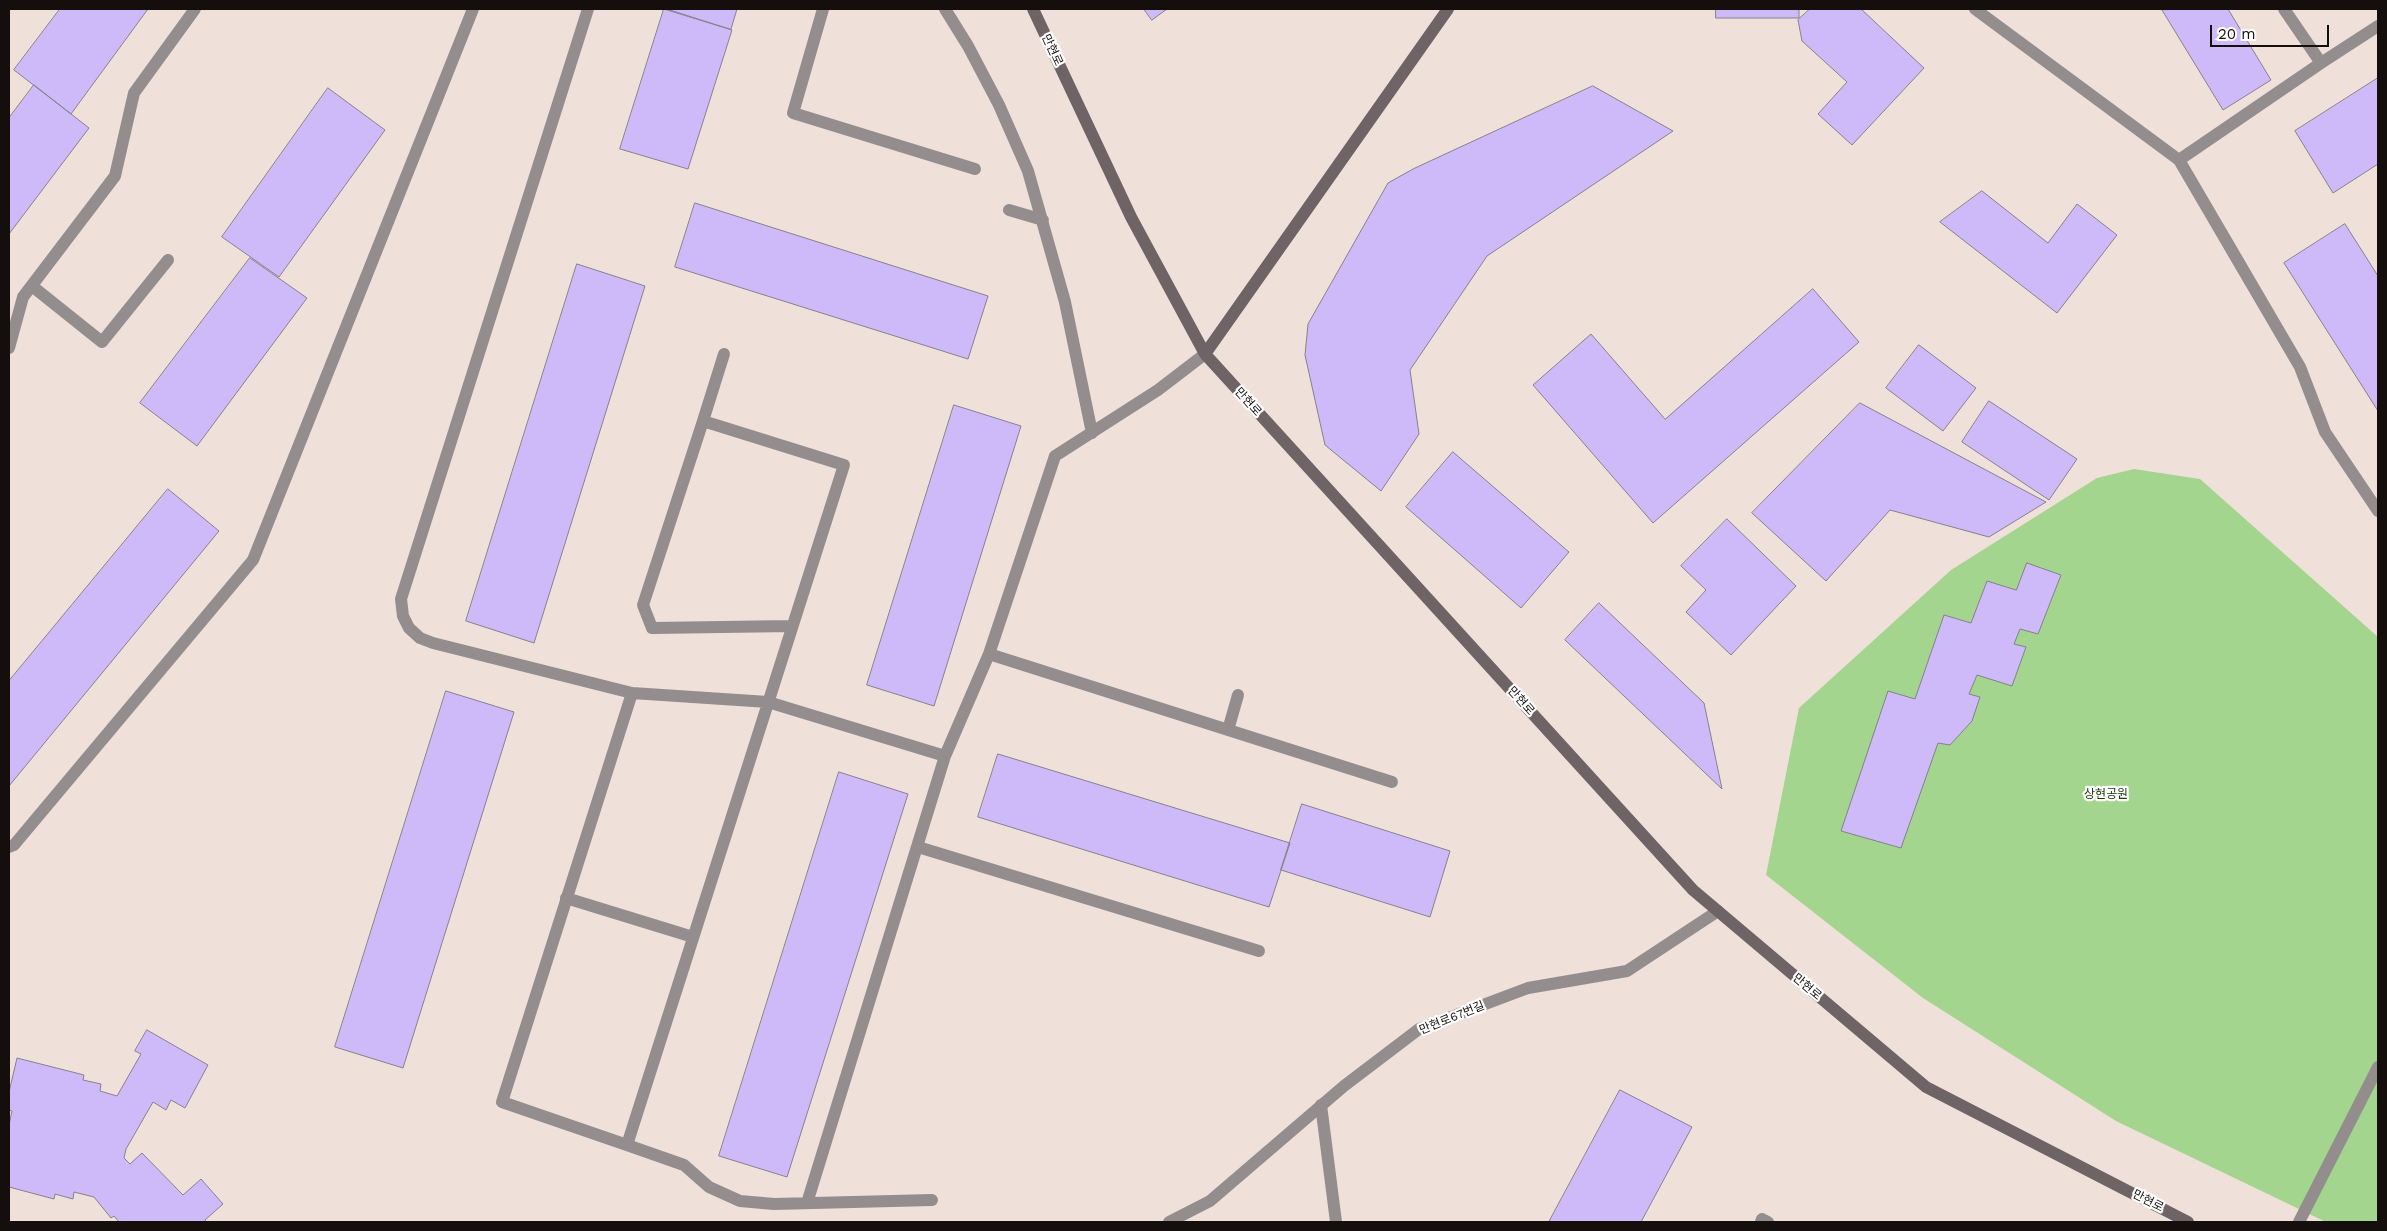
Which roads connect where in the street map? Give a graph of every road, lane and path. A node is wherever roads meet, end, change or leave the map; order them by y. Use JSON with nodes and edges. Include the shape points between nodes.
{"nodes":[{"id":1,"x":195,"y":9,"type":"edge"},
{"id":2,"x":474,"y":9,"type":"edge"},
{"id":3,"x":588,"y":9,"type":"edge"},
{"id":4,"x":823,"y":9,"type":"edge"},
{"id":5,"x":945,"y":9,"type":"edge"},
{"id":6,"x":1033,"y":9,"type":"edge"},
{"id":7,"x":1448,"y":9,"type":"edge"},
{"id":8,"x":1975,"y":9,"type":"edge"},
{"id":9,"x":2284,"y":9,"type":"edge"},
{"id":10,"x":2378,"y":26,"type":"edge"},
{"id":11,"x":2321,"y":63,"type":"junction"},
{"id":12,"x":2180,"y":160,"type":"junction"},
{"id":13,"x":975,"y":169,"type":"dead end"},
{"id":14,"x":1009,"y":210,"type":"dead end"},
{"id":15,"x":1043,"y":220,"type":"junction"},
{"id":16,"x":168,"y":260,"type":"dead end"},
{"id":17,"x":32,"y":286,"type":"junction"},
{"id":18,"x":9,"y":348,"type":"edge"},
{"id":19,"x":724,"y":354,"type":"dead end"},
{"id":20,"x":1205,"y":354,"type":"junction"},
{"id":21,"x":703,"y":420,"type":"junction"},
{"id":22,"x":1092,"y":432,"type":"junction"},
{"id":23,"x":2378,"y":511,"type":"edge"},
{"id":24,"x":792,"y":626,"type":"junction"},
{"id":25,"x":989,"y":654,"type":"junction"},
{"id":26,"x":632,"y":693,"type":"junction"},
{"id":27,"x":1238,"y":695,"type":"dead end"},
{"id":28,"x":768,"y":702,"type":"junction"},
{"id":29,"x":1228,"y":730,"type":"junction"},
{"id":30,"x":945,"y":756,"type":"junction"},
{"id":31,"x":1392,"y":782,"type":"dead end"},
{"id":32,"x":9,"y":847,"type":"edge"},
{"id":33,"x":918,"y":847,"type":"junction"},
{"id":34,"x":566,"y":898,"type":"junction"},
{"id":35,"x":1718,"y":911,"type":"junction"},
{"id":36,"x":693,"y":937,"type":"junction"},
{"id":37,"x":1258,"y":952,"type":"dead end"},
{"id":38,"x":2378,"y":1067,"type":"edge"},
{"id":39,"x":1321,"y":1105,"type":"junction"},
{"id":40,"x":627,"y":1145,"type":"junction"},
{"id":41,"x":932,"y":1200,"type":"dead end"},
{"id":42,"x":806,"y":1203,"type":"junction"},
{"id":43,"x":1169,"y":1222,"type":"edge"},
{"id":44,"x":1336,"y":1222,"type":"edge"},
{"id":45,"x":1761,"y":1222,"type":"edge"},
{"id":46,"x":1768,"y":1222,"type":"edge"},
{"id":47,"x":2188,"y":1222,"type":"edge"},
{"id":48,"x":2299,"y":1222,"type":"edge"}],
"edges":[{"from":1,"to":17,"type":"street","via":[[134,93],[115,176]]},
{"from":2,"to":32,"type":"street","via":[[253,560],[14,845]]},
{"from":3,"to":26,"type":"street","via":[[401,599],[408,628],[420,638]]},
{"from":4,"to":13,"type":"street","via":[[793,113]]},
{"from":5,"to":15,"type":"street","via":[[999,105],[1028,170]]},
{"from":6,"to":20,"type":"street","name":"만현로","via":[[1131,217]]},
{"from":7,"to":20,"type":"street"},
{"from":8,"to":12,"type":"street"},
{"from":9,"to":11,"type":"street"},
{"from":10,"to":11,"type":"street"},
{"from":11,"to":12,"type":"street"},
{"from":12,"to":23,"type":"street","via":[[2300,367],[2325,432]]},
{"from":14,"to":15,"type":"street"},
{"from":15,"to":22,"type":"street","via":[[1065,302]]},
{"from":16,"to":17,"type":"street","via":[[102,342]]},
{"from":17,"to":18,"type":"street","via":[[23,298]]},
{"from":19,"to":21,"type":"street"},
{"from":20,"to":22,"type":"street","via":[[1158,390]]},
{"from":20,"to":35,"type":"street","name":"만현로","via":[[1692,890]]},
{"from":21,"to":24,"type":"street","via":[[844,466]]},
{"from":21,"to":24,"type":"street","via":[[643,605],[652,628]]},
{"from":22,"to":25,"type":"street","via":[[1054,456]]},
{"from":24,"to":28,"type":"street"},
{"from":25,"to":29,"type":"street"},
{"from":25,"to":30,"type":"street"},
{"from":26,"to":28,"type":"street"},
{"from":26,"to":34,"type":"street"},
{"from":27,"to":29,"type":"street"},
{"from":28,"to":30,"type":"street"},
{"from":28,"to":36,"type":"street"},
{"from":29,"to":31,"type":"street"},
{"from":30,"to":33,"type":"street"},
{"from":33,"to":37,"type":"street"},
{"from":33,"to":42,"type":"street"},
{"from":34,"to":36,"type":"street"},
{"from":34,"to":40,"type":"street","via":[[502,1102]]},
{"from":35,"to":39,"type":"street","name":"만현로67번길","via":[[1627,971],[1528,988],[1419,1030]]},
{"from":35,"to":47,"type":"street","name":"만현로","via":[[1926,1087]]},
{"from":36,"to":40,"type":"street"},
{"from":38,"to":48,"type":"street"},
{"from":39,"to":43,"type":"street","name":"만현로67번길","via":[[1210,1201]]},
{"from":39,"to":44,"type":"street"},
{"from":40,"to":42,"type":"street","via":[[684,1165],[709,1187],[740,1201]]},
{"from":41,"to":42,"type":"street"},
{"from":45,"to":46,"type":"street","via":[[1762,1219]]}]}
